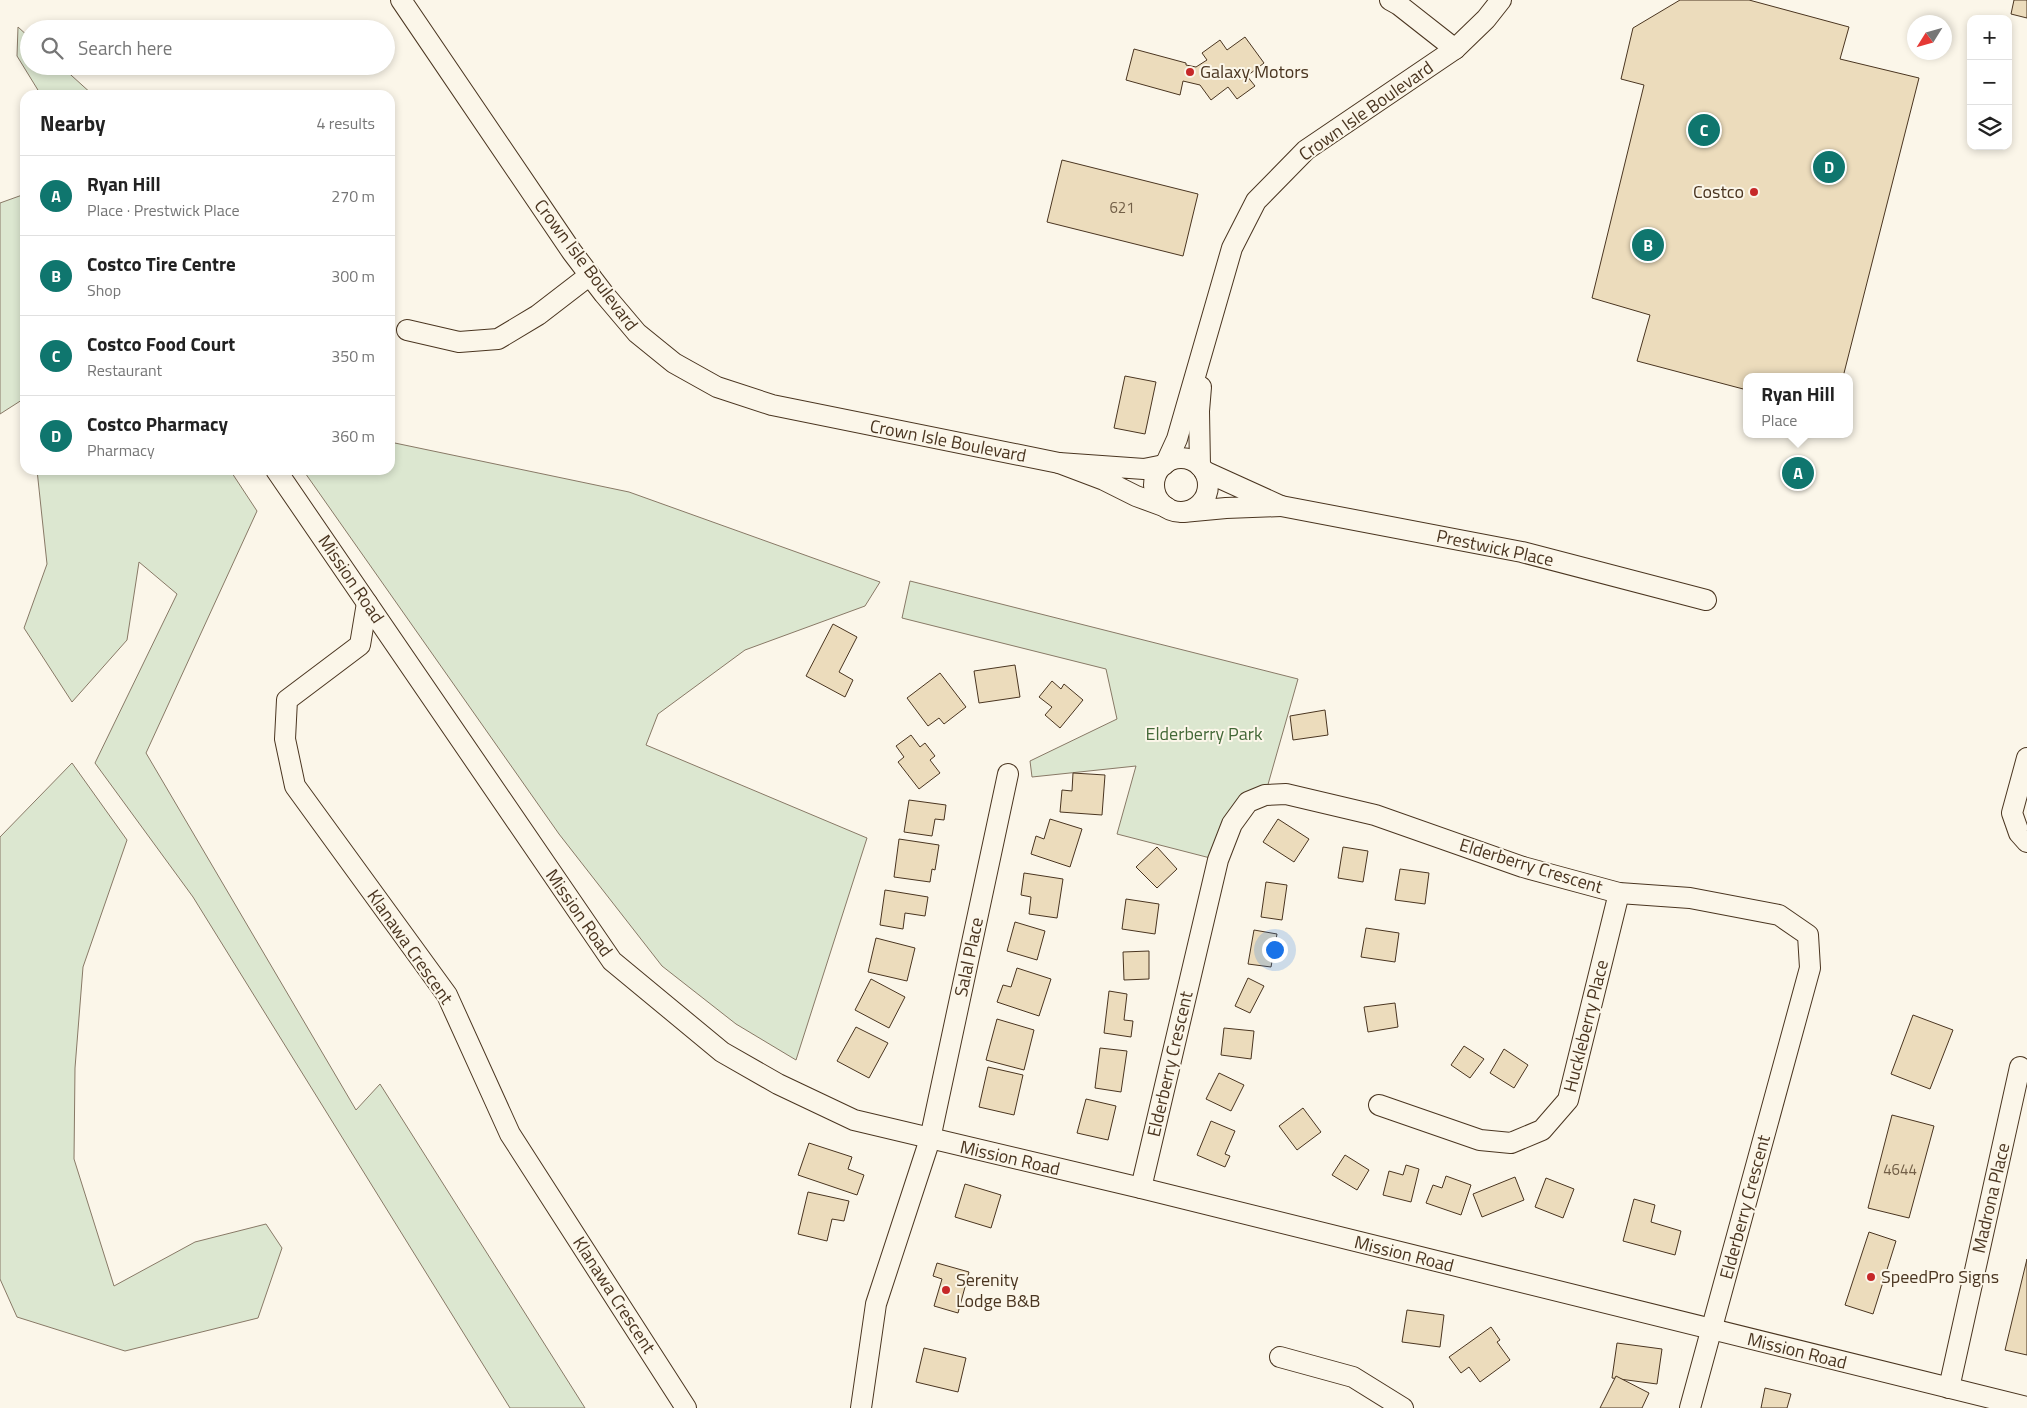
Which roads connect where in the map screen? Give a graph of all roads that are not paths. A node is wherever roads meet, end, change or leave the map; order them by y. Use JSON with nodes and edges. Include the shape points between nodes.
{"nodes":[{"id":1,"x":401,"y":0,"type":"edge"},
{"id":2,"x":1390,"y":0,"type":"edge"},
{"id":3,"x":1501,"y":0,"type":"edge"},
{"id":4,"x":1455,"y":49,"type":"junction"},
{"id":5,"x":590,"y":276,"type":"junction"},
{"id":6,"x":407,"y":330,"type":"dead end"},
{"id":7,"x":1204,"y":345,"type":"junction"},
{"id":8,"x":1059,"y":463,"type":"junction"},
{"id":9,"x":1165,"y":464,"type":"junction"},
{"id":10,"x":1202,"y":468,"type":"junction"},
{"id":11,"x":279,"y":475,"type":"edge"},
{"id":12,"x":1281,"y":506,"type":"junction"},
{"id":13,"x":1174,"y":510,"type":"junction"},
{"id":14,"x":1706,"y":600,"type":"dead end"},
{"id":15,"x":367,"y":602,"type":"junction"},
{"id":16,"x":2027,"y":758,"type":"edge"},
{"id":17,"x":1008,"y":774,"type":"dead end"},
{"id":18,"x":2027,"y":842,"type":"edge"},
{"id":19,"x":1619,"y":893,"type":"junction"},
{"id":20,"x":2020,"y":1067,"type":"dead end"},
{"id":21,"x":1380,"y":1106,"type":"dead end"},
{"id":22,"x":930,"y":1139,"type":"junction"},
{"id":23,"x":1141,"y":1188,"type":"junction"},
{"id":24,"x":1711,"y":1330,"type":"junction"},
{"id":25,"x":1280,"y":1357,"type":"dead end"},
{"id":26,"x":1949,"y":1388,"type":"junction"},
{"id":27,"x":686,"y":1408,"type":"edge"},
{"id":28,"x":861,"y":1408,"type":"edge"},
{"id":29,"x":1403,"y":1408,"type":"edge"},
{"id":30,"x":1690,"y":1408,"type":"edge"},
{"id":31,"x":2027,"y":1408,"type":"edge"}],
"edges":[{"from":1,"to":5,"type":"street","name":"Crown Isle Boulevard"},
{"from":2,"to":4,"type":"street"},
{"from":3,"to":4,"type":"street","name":"Crown Isle Boulevard"},
{"from":4,"to":7,"type":"street","name":"Crown Isle Boulevard","via":[[1306,150],[1256,201],[1232,248]]},
{"from":5,"to":6,"type":"street","via":[[538,315],[498,339],[459,342]]},
{"from":5,"to":8,"type":"street","name":"Crown Isle Boulevard","via":[[637,333],[674,363],[717,387],[772,405]]},
{"from":7,"to":9,"type":"street","name":"Crown Isle Boulevard","via":[[1177,439]]},
{"from":7,"to":10,"type":"street","name":"Crown Isle Boulevard","via":[[1199,411]]},
{"from":8,"to":9,"type":"street","name":"Crown Isle Boulevard","via":[[1144,469]]},
{"from":8,"to":13,"type":"street","name":"Crown Isle Boulevard"},
{"from":9,"to":10,"type":"street","name":"Prestwick Place","via":[[1184,458]]},
{"from":9,"to":13,"type":"street","via":[[1157,474],[1155,488],[1160,502]]},
{"from":10,"to":12,"type":"street","name":"Prestwick Place","via":[[1233,486]]},
{"from":10,"to":13,"type":"street","name":"Crown Isle Boulevard","via":[[1208,480],[1205,498],[1192,510]]},
{"from":11,"to":15,"type":"street","name":"Mission Road"},
{"from":12,"to":13,"type":"street","name":"Prestwick Place"},
{"from":12,"to":14,"type":"street","name":"Prestwick Place","via":[[1522,552]]},
{"from":15,"to":22,"type":"street","name":"Mission Road","via":[[612,960],[722,1052],[778,1084],[854,1120]]},
{"from":15,"to":27,"type":"street","name":"Klanawa Crescent","via":[[360,644],[288,700],[285,739],[295,786],[447,995],[510,1134]]},
{"from":16,"to":18,"type":"street","via":[[2012,813],[2019,833]]},
{"from":17,"to":22,"type":"street","name":"Salal Place"},
{"from":19,"to":21,"type":"street","name":"Huckleberry Place","via":[[1568,1100],[1542,1130],[1510,1142],[1480,1140]]},
{"from":19,"to":23,"type":"street","name":"Elderberry Crescent","via":[[1523,867],[1375,815],[1286,794],[1265,795],[1248,802],[1232,824],[1218,860]]},
{"from":19,"to":24,"type":"street","name":"Elderberry Crescent","via":[[1690,898],[1779,915],[1808,935],[1810,968]]},
{"from":20,"to":26,"type":"street","name":"Madrona Place"},
{"from":22,"to":23,"type":"street","name":"Mission Road"},
{"from":22,"to":28,"type":"street","via":[[876,1304]]},
{"from":23,"to":24,"type":"street","name":"Mission Road"},
{"from":24,"to":26,"type":"street","name":"Mission Road"},
{"from":24,"to":30,"type":"street"},
{"from":25,"to":29,"type":"street","via":[[1353,1377]]},
{"from":26,"to":31,"type":"street","name":"Mission Road"}]}
